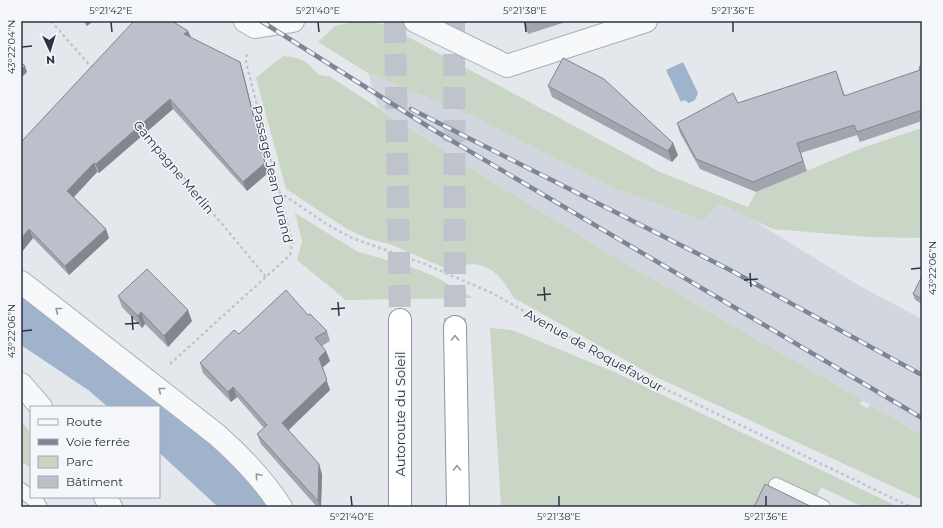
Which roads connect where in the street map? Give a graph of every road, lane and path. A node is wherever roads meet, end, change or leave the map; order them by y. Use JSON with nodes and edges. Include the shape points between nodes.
{"nodes":[{"id":1,"x":50,"y":21,"type":"edge"},
{"id":2,"x":293,"y":21,"type":"edge"},
{"id":3,"x":415,"y":21,"type":"edge"},
{"id":4,"x":646,"y":21,"type":"edge"},
{"id":5,"x":250,"y":24,"type":"edge"},
{"id":6,"x":95,"y":72,"type":"edge"},
{"id":7,"x":140,"y":126,"type":"edge"},
{"id":8,"x":279,"y":192,"type":"junction"},
{"id":9,"x":266,"y":277,"type":"junction"},
{"id":10,"x":21,"y":282,"type":"edge"},
{"id":11,"x":400,"y":320,"type":"tunnel mouth"},
{"id":12,"x":455,"y":326,"type":"tunnel mouth"},
{"id":13,"x":151,"y":382,"type":"junction"},
{"id":14,"x":21,"y":384,"type":"edge"},
{"id":15,"x":40,"y":406,"type":"edge"},
{"id":16,"x":776,"y":485,"type":"dead end"},
{"id":17,"x":21,"y":490,"type":"edge"},
{"id":18,"x":30,"y":497,"type":"edge"},
{"id":19,"x":32,"y":498,"type":"edge"},
{"id":20,"x":106,"y":498,"type":"edge"},
{"id":21,"x":40,"y":507,"type":"edge"},
{"id":22,"x":111,"y":507,"type":"edge"},
{"id":23,"x":281,"y":507,"type":"edge"},
{"id":24,"x":400,"y":507,"type":"edge"},
{"id":25,"x":458,"y":507,"type":"edge"},
{"id":26,"x":823,"y":507,"type":"edge"},
{"id":27,"x":911,"y":507,"type":"edge"}],
"edges":[{"from":1,"to":6,"type":"path"},
{"from":2,"to":5,"type":"street"},
{"from":3,"to":4,"type":"street","via":[[507,66]]},
{"from":5,"to":8,"type":"path","name":"Passage Jean Durand","via":[[246,62]]},
{"from":7,"to":9,"type":"path","name":"Campagne Merlin"},
{"from":8,"to":9,"type":"path","name":"Passage Jean Durand","via":[[292,242],[290,255]]},
{"from":8,"to":27,"type":"path","name":"Avenue de Roquefavour","via":[[352,238],[425,264],[492,293],[634,374]]},
{"from":9,"to":13,"type":"path","name":"Passage Jean Durand"},
{"from":13,"to":10,"type":"street","one_way":true},
{"from":11,"to":24,"type":"highway","name":"Autoroute du Soleil"},
{"from":25,"to":12,"type":"highway","one_way":true},
{"from":23,"to":13,"type":"street","one_way":true,"via":[[242,456]]},
{"from":14,"to":15,"type":"street"},
{"from":16,"to":26,"type":"lane"},
{"from":17,"to":18,"type":"lane"},
{"from":19,"to":21,"type":"lane"},
{"from":20,"to":22,"type":"street"}]}
